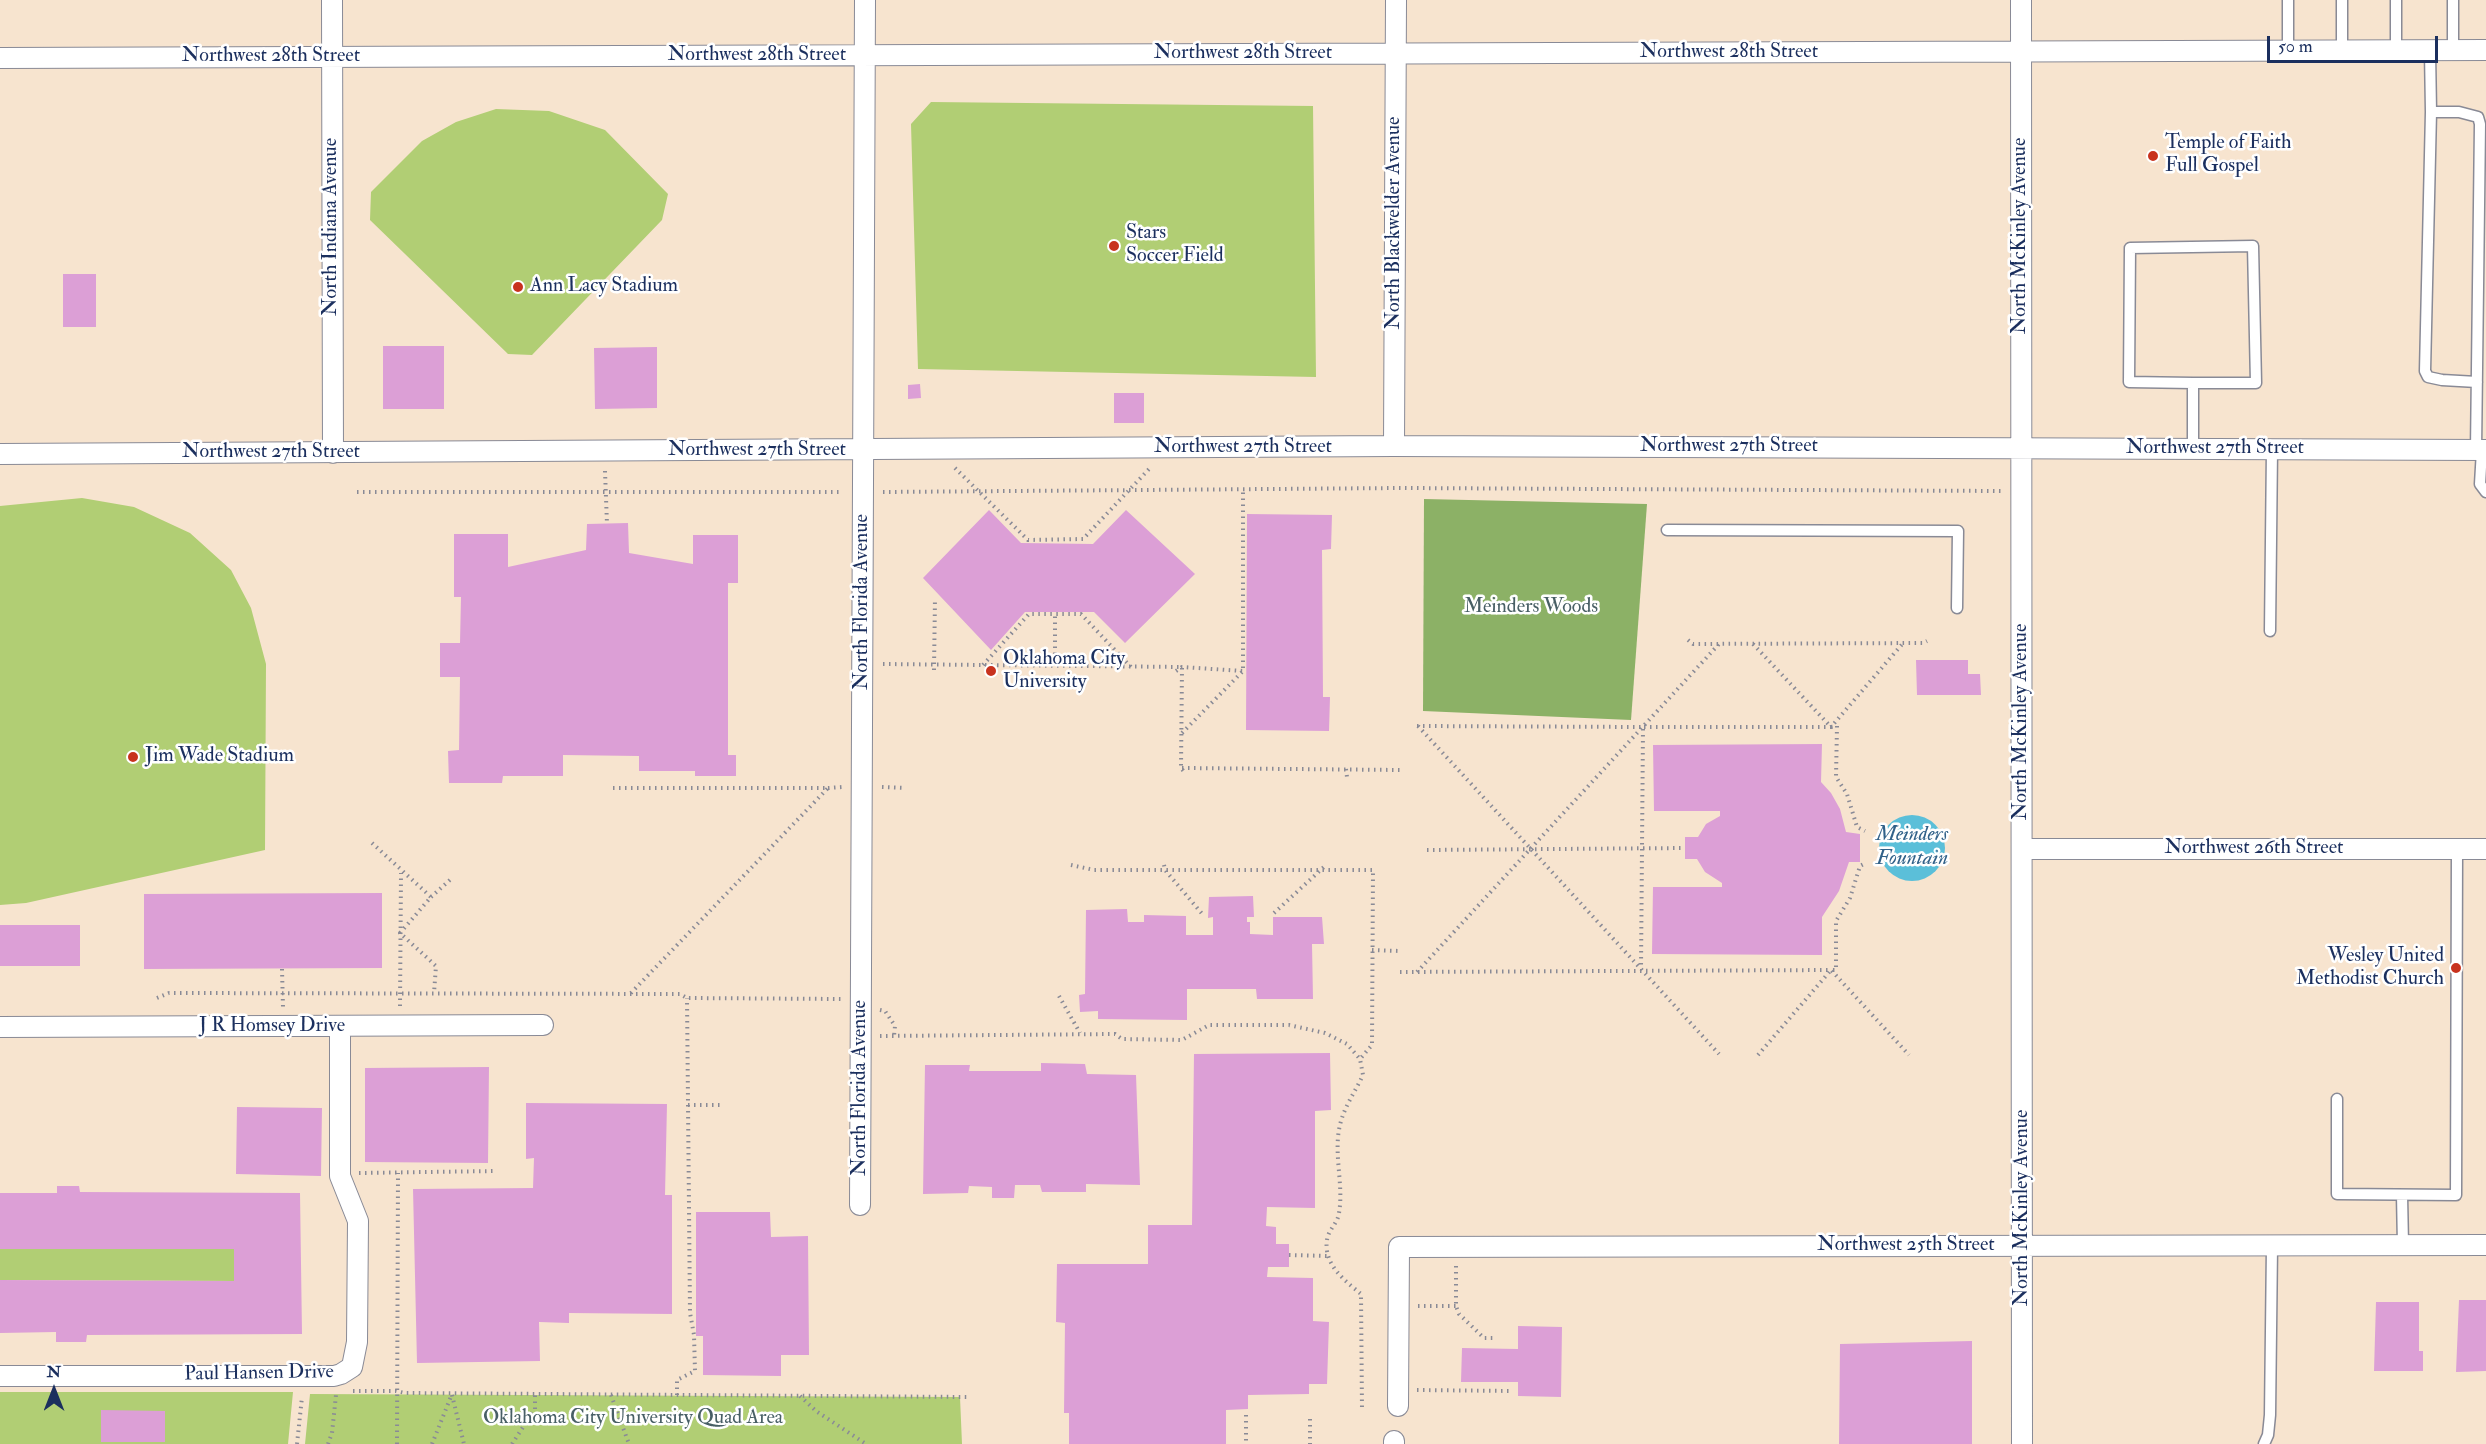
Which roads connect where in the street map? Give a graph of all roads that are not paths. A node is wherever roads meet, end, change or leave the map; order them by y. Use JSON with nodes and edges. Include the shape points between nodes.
{"nodes":[{"id":1,"x":332,"y":0,"type":"edge"},
{"id":2,"x":865,"y":0,"type":"edge"},
{"id":3,"x":1396,"y":0,"type":"edge"},
{"id":4,"x":2021,"y":0,"type":"edge"},
{"id":5,"x":2288,"y":0,"type":"edge"},
{"id":6,"x":2342,"y":0,"type":"edge"},
{"id":7,"x":2396,"y":0,"type":"edge"},
{"id":8,"x":2453,"y":0,"type":"edge"},
{"id":9,"x":2453,"y":50,"type":"junction"},
{"id":10,"x":2486,"y":50,"type":"edge"},
{"id":11,"x":2288,"y":51,"type":"junction"},
{"id":12,"x":2342,"y":51,"type":"junction"},
{"id":13,"x":2396,"y":51,"type":"junction"},
{"id":14,"x":2430,"y":51,"type":"junction"},
{"id":15,"x":2021,"y":52,"type":"junction"},
{"id":16,"x":1396,"y":54,"type":"junction"},
{"id":17,"x":865,"y":56,"type":"junction"},
{"id":18,"x":331,"y":57,"type":"junction"},
{"id":19,"x":0,"y":58,"type":"edge"},
{"id":20,"x":2431,"y":112,"type":"junction"},
{"id":21,"x":2477,"y":382,"type":"junction"},
{"id":22,"x":2193,"y":383,"type":"junction"},
{"id":23,"x":1394,"y":446,"type":"junction"},
{"id":24,"x":2021,"y":449,"type":"junction"},
{"id":25,"x":2193,"y":449,"type":"junction"},
{"id":26,"x":2272,"y":449,"type":"junction"},
{"id":27,"x":2481,"y":450,"type":"edge"},
{"id":28,"x":863,"y":451,"type":"junction"},
{"id":29,"x":333,"y":453,"type":"junction"},
{"id":30,"x":0,"y":454,"type":"edge"},
{"id":31,"x":2486,"y":492,"type":"edge"},
{"id":32,"x":1667,"y":530,"type":"dead end"},
{"id":33,"x":1957,"y":608,"type":"dead end"},
{"id":34,"x":2271,"y":631,"type":"dead end"},
{"id":35,"x":2022,"y":849,"type":"junction"},
{"id":36,"x":2457,"y":849,"type":"junction"},
{"id":37,"x":2486,"y":849,"type":"edge"},
{"id":38,"x":543,"y":1025,"type":"dead end"},
{"id":39,"x":0,"y":1027,"type":"edge"},
{"id":40,"x":340,"y":1027,"type":"junction"},
{"id":41,"x":2337,"y":1099,"type":"dead end"},
{"id":42,"x":2402,"y":1195,"type":"junction"},
{"id":43,"x":860,"y":1205,"type":"dead end"},
{"id":44,"x":2403,"y":1245,"type":"junction"},
{"id":45,"x":2486,"y":1245,"type":"edge"},
{"id":46,"x":2023,"y":1246,"type":"junction"},
{"id":47,"x":2272,"y":1246,"type":"junction"},
{"id":48,"x":0,"y":1376,"type":"edge"},
{"id":49,"x":1398,"y":1398,"type":"road end"},
{"id":50,"x":2022,"y":1444,"type":"edge"},
{"id":51,"x":2264,"y":1444,"type":"edge"}],
"edges":[{"from":1,"to":18,"type":"street","name":"North Indiana Avenue"},
{"from":2,"to":17,"type":"street","name":"North Florida Avenue"},
{"from":3,"to":16,"type":"street","name":"North Blackwelder Avenue"},
{"from":4,"to":15,"type":"street","name":"North McKinley Avenue"},
{"from":5,"to":11,"type":"lane"},
{"from":6,"to":12,"type":"lane"},
{"from":7,"to":13,"type":"lane"},
{"from":8,"to":9,"type":"lane"},
{"from":9,"to":10,"type":"street","name":"Northwest 28th Street"},
{"from":9,"to":14,"type":"street","name":"Northwest 28th Street"},
{"from":11,"to":12,"type":"street","name":"Northwest 28th Street"},
{"from":11,"to":15,"type":"street","name":"Northwest 28th Street"},
{"from":12,"to":13,"type":"street","name":"Northwest 28th Street"},
{"from":13,"to":14,"type":"street","name":"Northwest 28th Street"},
{"from":14,"to":20,"type":"lane"},
{"from":15,"to":16,"type":"street","name":"Northwest 28th Street"},
{"from":15,"to":24,"type":"street","name":"North McKinley Avenue"},
{"from":16,"to":17,"type":"street","name":"Northwest 28th Street"},
{"from":16,"to":23,"type":"street","name":"North Blackwelder Avenue"},
{"from":17,"to":18,"type":"street","name":"Northwest 28th Street"},
{"from":17,"to":28,"type":"street","name":"North Florida Avenue"},
{"from":18,"to":19,"type":"street","name":"Northwest 28th Street"},
{"from":18,"to":29,"type":"street","name":"North Indiana Avenue"},
{"from":20,"to":21,"type":"lane","via":[[2471,114],[2478,117],[2480,124]]},
{"from":20,"to":21,"type":"lane","via":[[2425,371],[2428,377],[2442,380]]},
{"from":21,"to":27,"type":"lane"},
{"from":22,"to":22,"type":"lane","via":[[2256,383],[2253,246],[2130,248],[2129,382]]},
{"from":22,"to":25,"type":"lane"},
{"from":23,"to":24,"type":"street","name":"Northwest 27th Street"},
{"from":23,"to":28,"type":"street","name":"Northwest 27th Street"},
{"from":24,"to":25,"type":"street","name":"Northwest 27th Street"},
{"from":24,"to":35,"type":"street","name":"North McKinley Avenue"},
{"from":25,"to":26,"type":"street","name":"Northwest 27th Street"},
{"from":26,"to":27,"type":"street","name":"Northwest 27th Street"},
{"from":26,"to":34,"type":"lane"},
{"from":27,"to":31,"type":"lane","via":[[2480,484]]},
{"from":28,"to":29,"type":"street","name":"Northwest 27th Street"},
{"from":28,"to":43,"type":"street","name":"North Florida Avenue"},
{"from":29,"to":30,"type":"street","name":"Northwest 27th Street"},
{"from":32,"to":33,"type":"lane","via":[[1958,531]]},
{"from":35,"to":36,"type":"street","name":"Northwest 26th Street"},
{"from":35,"to":46,"type":"street","name":"North McKinley Avenue"},
{"from":36,"to":37,"type":"street","name":"Northwest 26th Street"},
{"from":36,"to":42,"type":"lane","via":[[2456,1195]]},
{"from":38,"to":40,"type":"street","name":"J R Homsey Drive"},
{"from":39,"to":40,"type":"street","name":"J R Homsey Drive"},
{"from":40,"to":48,"type":"street","name":"Paul Hansen Drive","via":[[340,1176],[358,1221],[357,1342],[352,1366],[341,1374]]},
{"from":41,"to":42,"type":"lane","via":[[2337,1194]]},
{"from":42,"to":44,"type":"lane"},
{"from":44,"to":45,"type":"street","name":"Northwest 25th Street"},
{"from":44,"to":47,"type":"street","name":"Northwest 25th Street"},
{"from":46,"to":47,"type":"street","name":"Northwest 25th Street"},
{"from":46,"to":49,"type":"street","name":"Northwest 25th Street","via":[[1399,1247]]},
{"from":46,"to":50,"type":"street","name":"North McKinley Avenue"},
{"from":47,"to":51,"type":"lane","via":[[2271,1415]]}]}
